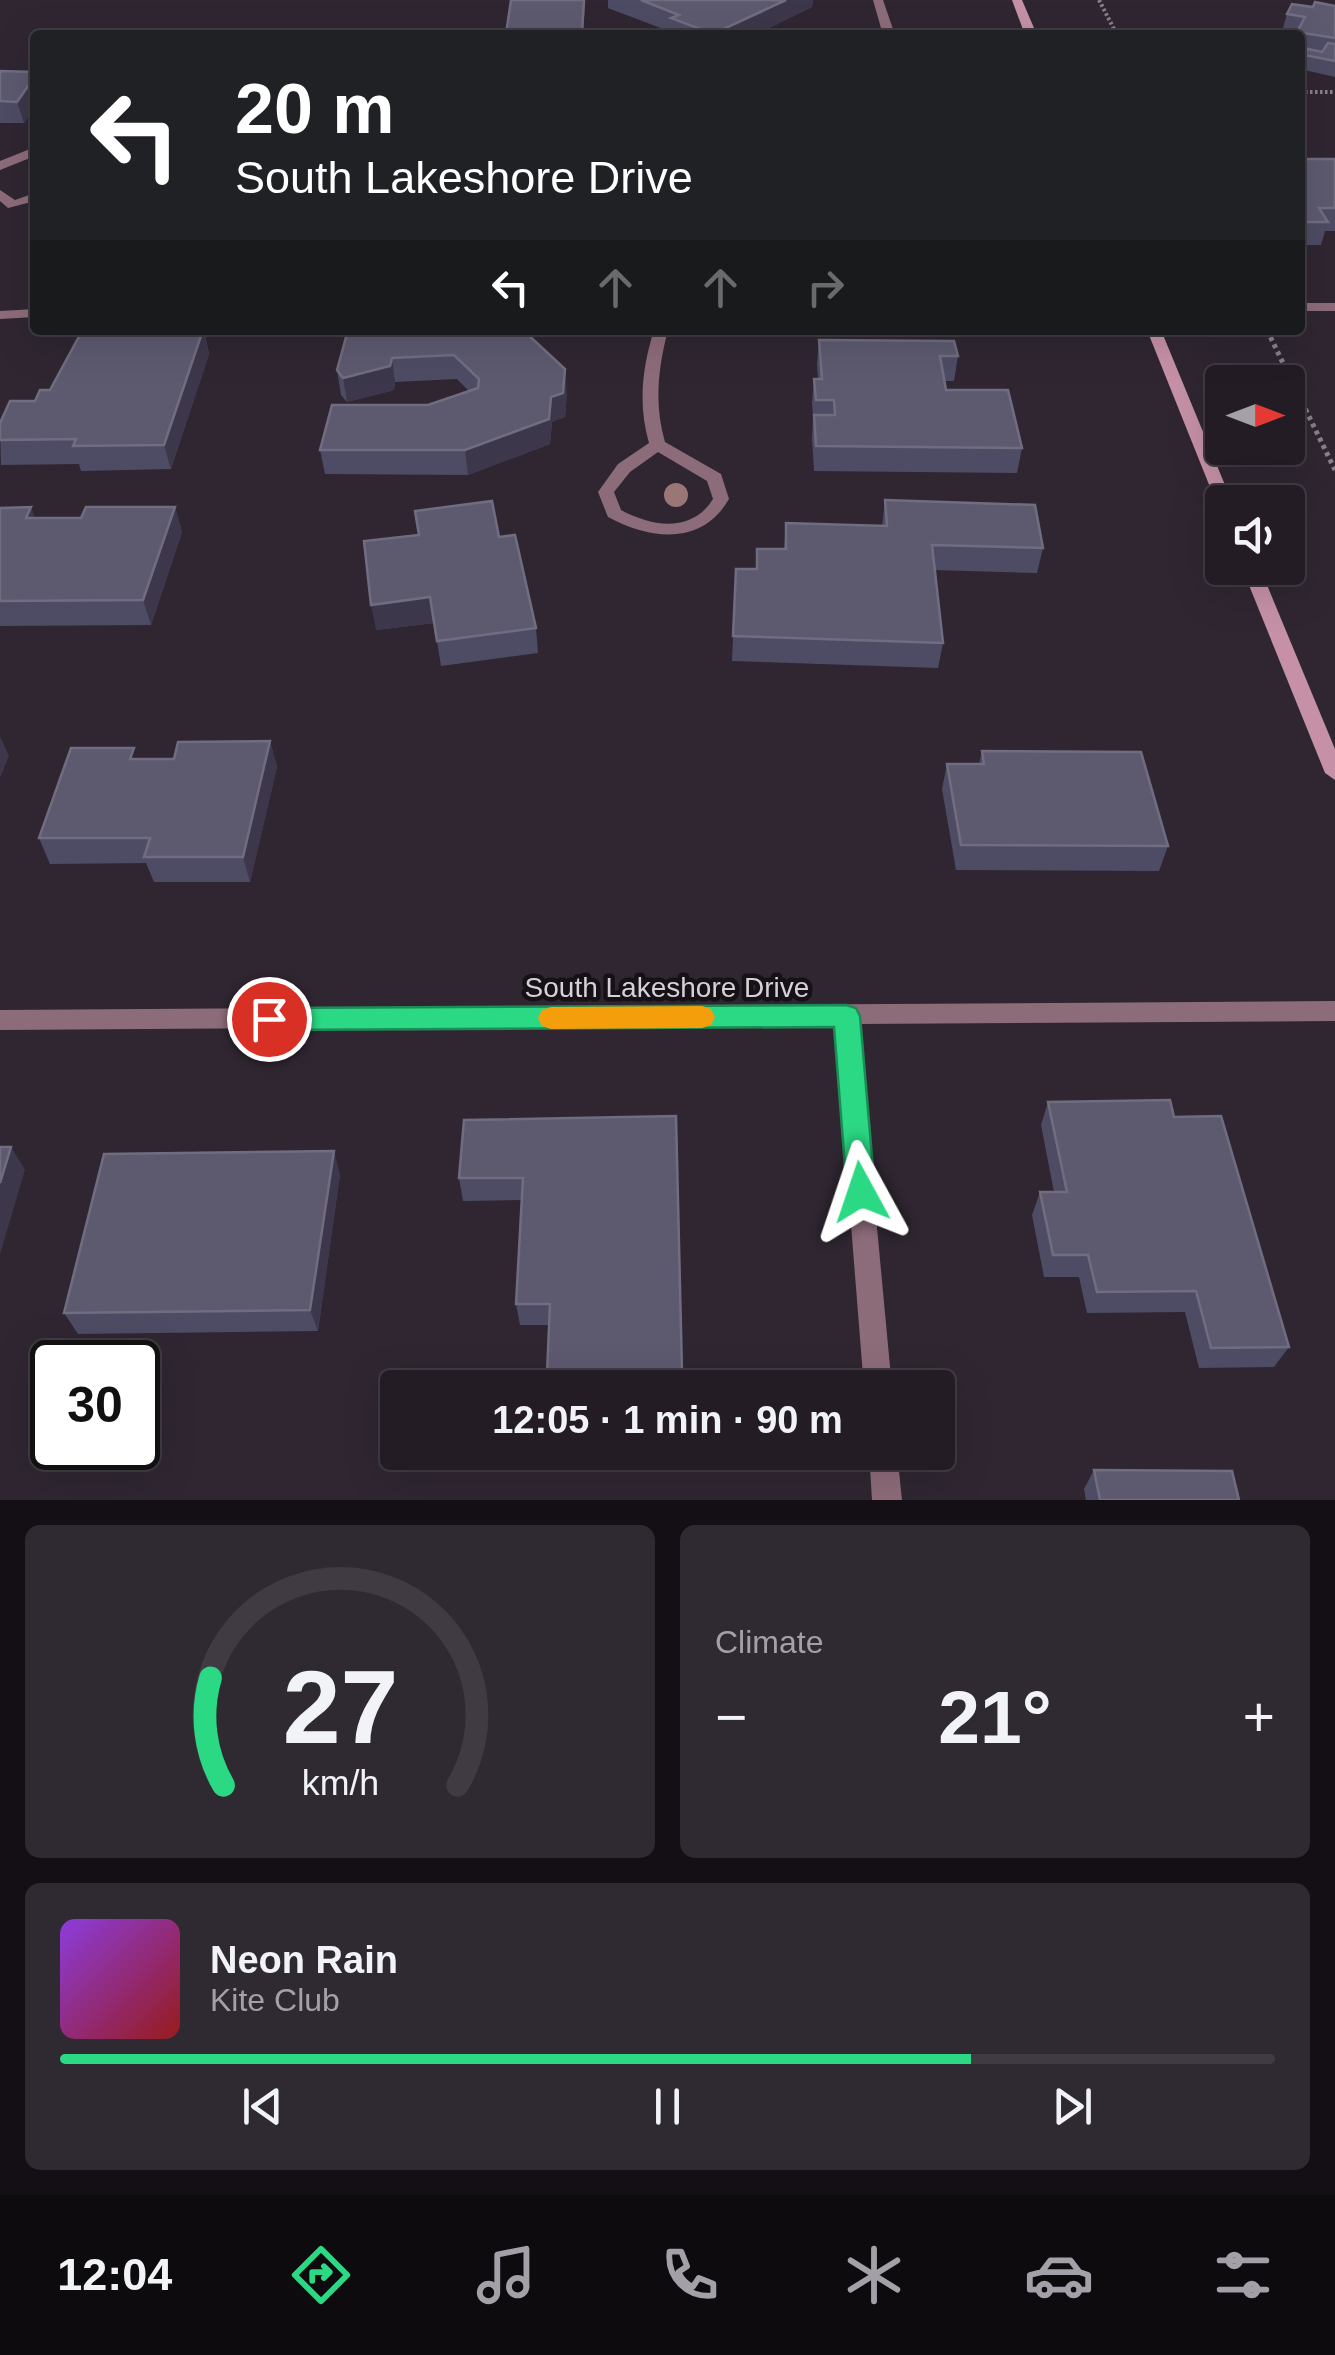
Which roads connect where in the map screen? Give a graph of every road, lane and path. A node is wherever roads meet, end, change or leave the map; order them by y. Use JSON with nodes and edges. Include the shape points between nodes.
{"nodes":[{"id":1,"x":878,"y":0,"type":"edge"},
{"id":2,"x":1017,"y":0,"type":"edge"},
{"id":3,"x":1099,"y":0,"type":"edge"},
{"id":4,"x":887,"y":30,"type":"edge"},
{"id":5,"x":1029,"y":30,"type":"edge"},
{"id":6,"x":1114,"y":30,"type":"edge"},
{"id":7,"x":1305,"y":92,"type":"edge"},
{"id":8,"x":1335,"y":92,"type":"edge"},
{"id":9,"x":30,"y":153,"type":"edge"},
{"id":10,"x":0,"y":166,"type":"edge"},
{"id":11,"x":0,"y":194,"type":"edge"},
{"id":12,"x":30,"y":199,"type":"edge"},
{"id":13,"x":13,"y":205,"type":"junction"},
{"id":14,"x":0,"y":220,"type":"edge"},
{"id":15,"x":1335,"y":306,"type":"edge"},
{"id":16,"x":1305,"y":307,"type":"edge"},
{"id":17,"x":30,"y":313,"type":"edge"},
{"id":18,"x":0,"y":315,"type":"edge"},
{"id":19,"x":658,"y":335,"type":"edge"},
{"id":20,"x":1156,"y":335,"type":"edge"},
{"id":21,"x":1269,"y":335,"type":"edge"},
{"id":22,"x":658,"y":446,"type":"junction"},
{"id":23,"x":1335,"y":470,"type":"edge"},
{"id":24,"x":1217,"y":485,"type":"edge"},
{"id":25,"x":1258,"y":585,"type":"edge"},
{"id":26,"x":1335,"y":773,"type":"edge"},
{"id":27,"x":1335,"y":1012,"type":"edge"},
{"id":28,"x":846,"y":1016,"type":"junction"},
{"id":29,"x":0,"y":1020,"type":"edge"},
{"id":30,"x":876,"y":1370,"type":"edge"},
{"id":31,"x":884,"y":1470,"type":"edge"},
{"id":32,"x":887,"y":1500,"type":"edge"}],
"edges":[{"from":1,"to":4,"type":"street"},
{"from":2,"to":5,"type":"main road"},
{"from":3,"to":6,"type":"path"},
{"from":7,"to":8,"type":"path"},
{"from":9,"to":10,"type":"street"},
{"from":11,"to":13,"type":"street"},
{"from":12,"to":13,"type":"street"},
{"from":13,"to":14,"type":"street"},
{"from":15,"to":16,"type":"street"},
{"from":17,"to":18,"type":"street"},
{"from":19,"to":22,"type":"street","via":[[650,361],[651,425]]},
{"from":20,"to":24,"type":"main road"},
{"from":21,"to":23,"type":"path"},
{"from":22,"to":22,"type":"street","via":[[610,481],[606,492],[614,513],[651,529],[708,518],[721,499],[715,478]]},
{"from":25,"to":26,"type":"main road"},
{"from":27,"to":28,"type":"street","name":"South Lakeshore Drive"},
{"from":28,"to":29,"type":"street","name":"South Lakeshore Drive"},
{"from":28,"to":30,"type":"street"},
{"from":31,"to":32,"type":"street"}]}
